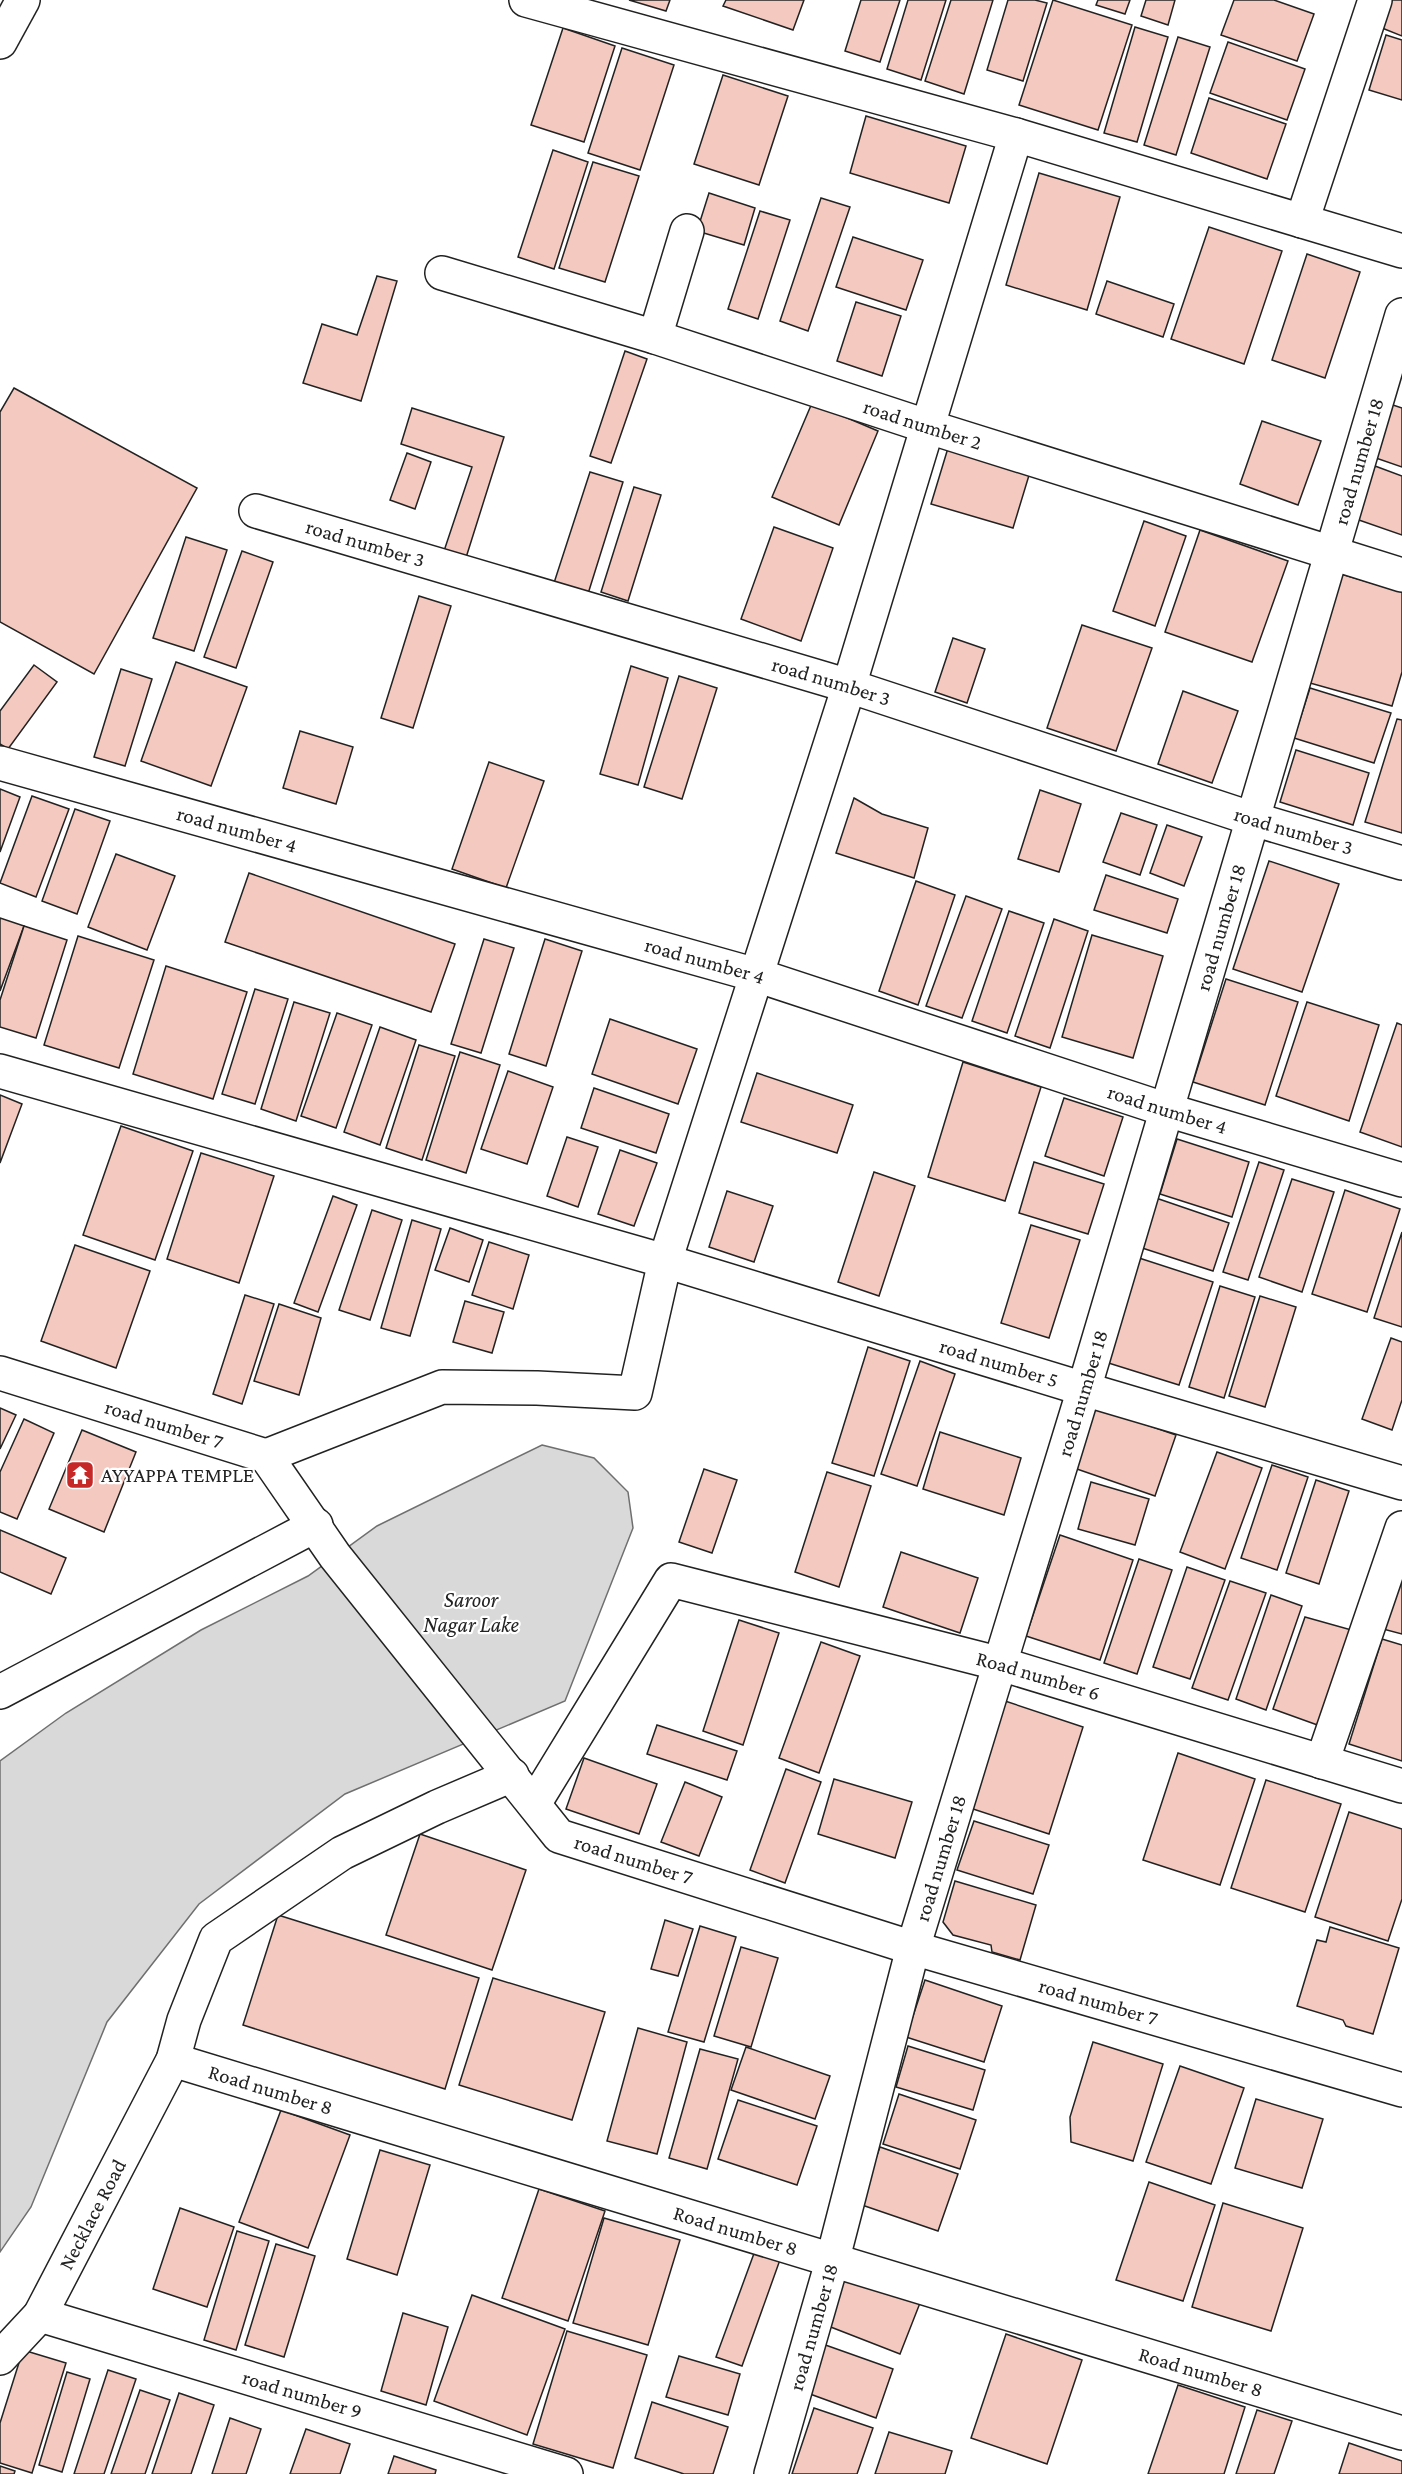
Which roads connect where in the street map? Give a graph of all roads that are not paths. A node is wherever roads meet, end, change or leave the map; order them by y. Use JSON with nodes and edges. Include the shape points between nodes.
{"nodes":[{"id":1,"x":23,"y":0,"type":"edge"},
{"id":2,"x":526,"y":0,"type":"edge"},
{"id":3,"x":1375,"y":0,"type":"edge"},
{"id":4,"x":0,"y":42,"type":"edge"},
{"id":5,"x":1016,"y":135,"type":"junction"},
{"id":6,"x":1302,"y":221,"type":"junction"},
{"id":7,"x":687,"y":231,"type":"dead end"},
{"id":8,"x":1402,"y":250,"type":"edge"},
{"id":9,"x":442,"y":273,"type":"dead end"},
{"id":10,"x":1402,"y":315,"type":"edge"},
{"id":11,"x":655,"y":337,"type":"junction"},
{"id":12,"x":929,"y":427,"type":"junction"},
{"id":13,"x":256,"y":511,"type":"dead end"},
{"id":14,"x":1330,"y":554,"type":"junction"},
{"id":15,"x":1402,"y":575,"type":"edge"},
{"id":16,"x":849,"y":686,"type":"junction"},
{"id":17,"x":0,"y":764,"type":"edge"},
{"id":18,"x":1253,"y":819,"type":"junction"},
{"id":19,"x":1402,"y":863,"type":"edge"},
{"id":20,"x":756,"y":975,"type":"junction"},
{"id":21,"x":0,"y":1071,"type":"edge"},
{"id":22,"x":1167,"y":1110,"type":"junction"},
{"id":23,"x":1402,"y":1180,"type":"edge"},
{"id":24,"x":665,"y":1261,"type":"junction"},
{"id":25,"x":0,"y":1373,"type":"edge"},
{"id":26,"x":1084,"y":1389,"type":"junction"},
{"id":27,"x":266,"y":1456,"type":"junction"},
{"id":28,"x":1402,"y":1483,"type":"edge"},
{"id":29,"x":316,"y":1525,"type":"junction"},
{"id":30,"x":1402,"y":1528,"type":"edge"},
{"id":31,"x":1001,"y":1664,"type":"junction"},
{"id":32,"x":2,"y":1689,"type":"edge"},
{"id":33,"x":1322,"y":1762,"type":"junction"},
{"id":34,"x":512,"y":1775,"type":"junction"},
{"id":35,"x":1402,"y":1786,"type":"edge"},
{"id":36,"x":534,"y":1804,"type":"junction"},
{"id":37,"x":913,"y":1948,"type":"junction"},
{"id":38,"x":173,"y":2060,"type":"junction"},
{"id":39,"x":1402,"y":2090,"type":"edge"},
{"id":40,"x":832,"y":2262,"type":"junction"},
{"id":41,"x":40,"y":2315,"type":"junction"},
{"id":42,"x":0,"y":2358,"type":"edge"},
{"id":43,"x":1402,"y":2433,"type":"edge"},
{"id":44,"x":566,"y":2474,"type":"edge"},
{"id":45,"x":771,"y":2474,"type":"edge"}],
"edges":[{"from":1,"to":4,"type":"street"},
{"from":2,"to":5,"type":"street"},
{"from":3,"to":6,"type":"street"},
{"from":5,"to":6,"type":"street"},
{"from":5,"to":12,"type":"street"},
{"from":6,"to":8,"type":"street"},
{"from":7,"to":11,"type":"street"},
{"from":9,"to":11,"type":"street","name":"road number 2"},
{"from":10,"to":14,"type":"street","name":"road number 18"},
{"from":11,"to":12,"type":"street","name":"road number 2"},
{"from":12,"to":14,"type":"street","name":"road number 2"},
{"from":12,"to":16,"type":"street"},
{"from":13,"to":16,"type":"street","name":"road number 3"},
{"from":14,"to":15,"type":"street","name":"road number 2"},
{"from":14,"to":18,"type":"street","name":"road number 18"},
{"from":16,"to":18,"type":"street","name":"road number 3"},
{"from":16,"to":20,"type":"street"},
{"from":17,"to":20,"type":"street","name":"road number 4"},
{"from":18,"to":19,"type":"street","name":"road number 3"},
{"from":18,"to":22,"type":"street","name":"road number 18"},
{"from":20,"to":22,"type":"street","name":"road number 4"},
{"from":20,"to":24,"type":"street"},
{"from":21,"to":24,"type":"street","name":"road number 5"},
{"from":22,"to":23,"type":"street","name":"road number 4"},
{"from":22,"to":26,"type":"street","name":"road number 18"},
{"from":24,"to":26,"type":"street","name":"road number 5"},
{"from":24,"to":27,"type":"street","via":[[635,1393],[442,1387]]},
{"from":25,"to":27,"type":"street","name":"road number 7"},
{"from":26,"to":28,"type":"street","name":"road number 5"},
{"from":26,"to":31,"type":"street","name":"road number 18"},
{"from":27,"to":29,"type":"street","name":"road number 7"},
{"from":29,"to":32,"type":"street"},
{"from":29,"to":34,"type":"street","name":"road number 7","via":[[335,1556]]},
{"from":30,"to":33,"type":"street"},
{"from":31,"to":33,"type":"street","name":"Road number 6"},
{"from":31,"to":36,"type":"street","name":"Road number 6","via":[[670,1580]]},
{"from":31,"to":37,"type":"street","name":"road number 18"},
{"from":33,"to":35,"type":"street","name":"Road number 6"},
{"from":34,"to":36,"type":"street","name":"road number 7"},
{"from":34,"to":38,"type":"street","name":"Necklace Road","via":[[342,1852],[216,1939],[184,2020]]},
{"from":36,"to":37,"type":"street","name":"road number 7","via":[[559,1836]]},
{"from":37,"to":39,"type":"street","name":"road number 7"},
{"from":37,"to":40,"type":"street","name":"road number 18"},
{"from":38,"to":40,"type":"street","name":"Road number 8"},
{"from":38,"to":41,"type":"street","name":"Necklace Road"},
{"from":40,"to":43,"type":"street","name":"Road number 8"},
{"from":40,"to":45,"type":"street","name":"road number 18"},
{"from":41,"to":42,"type":"street","name":"Necklace Road"},
{"from":41,"to":44,"type":"street","name":"road number 9"}]}
